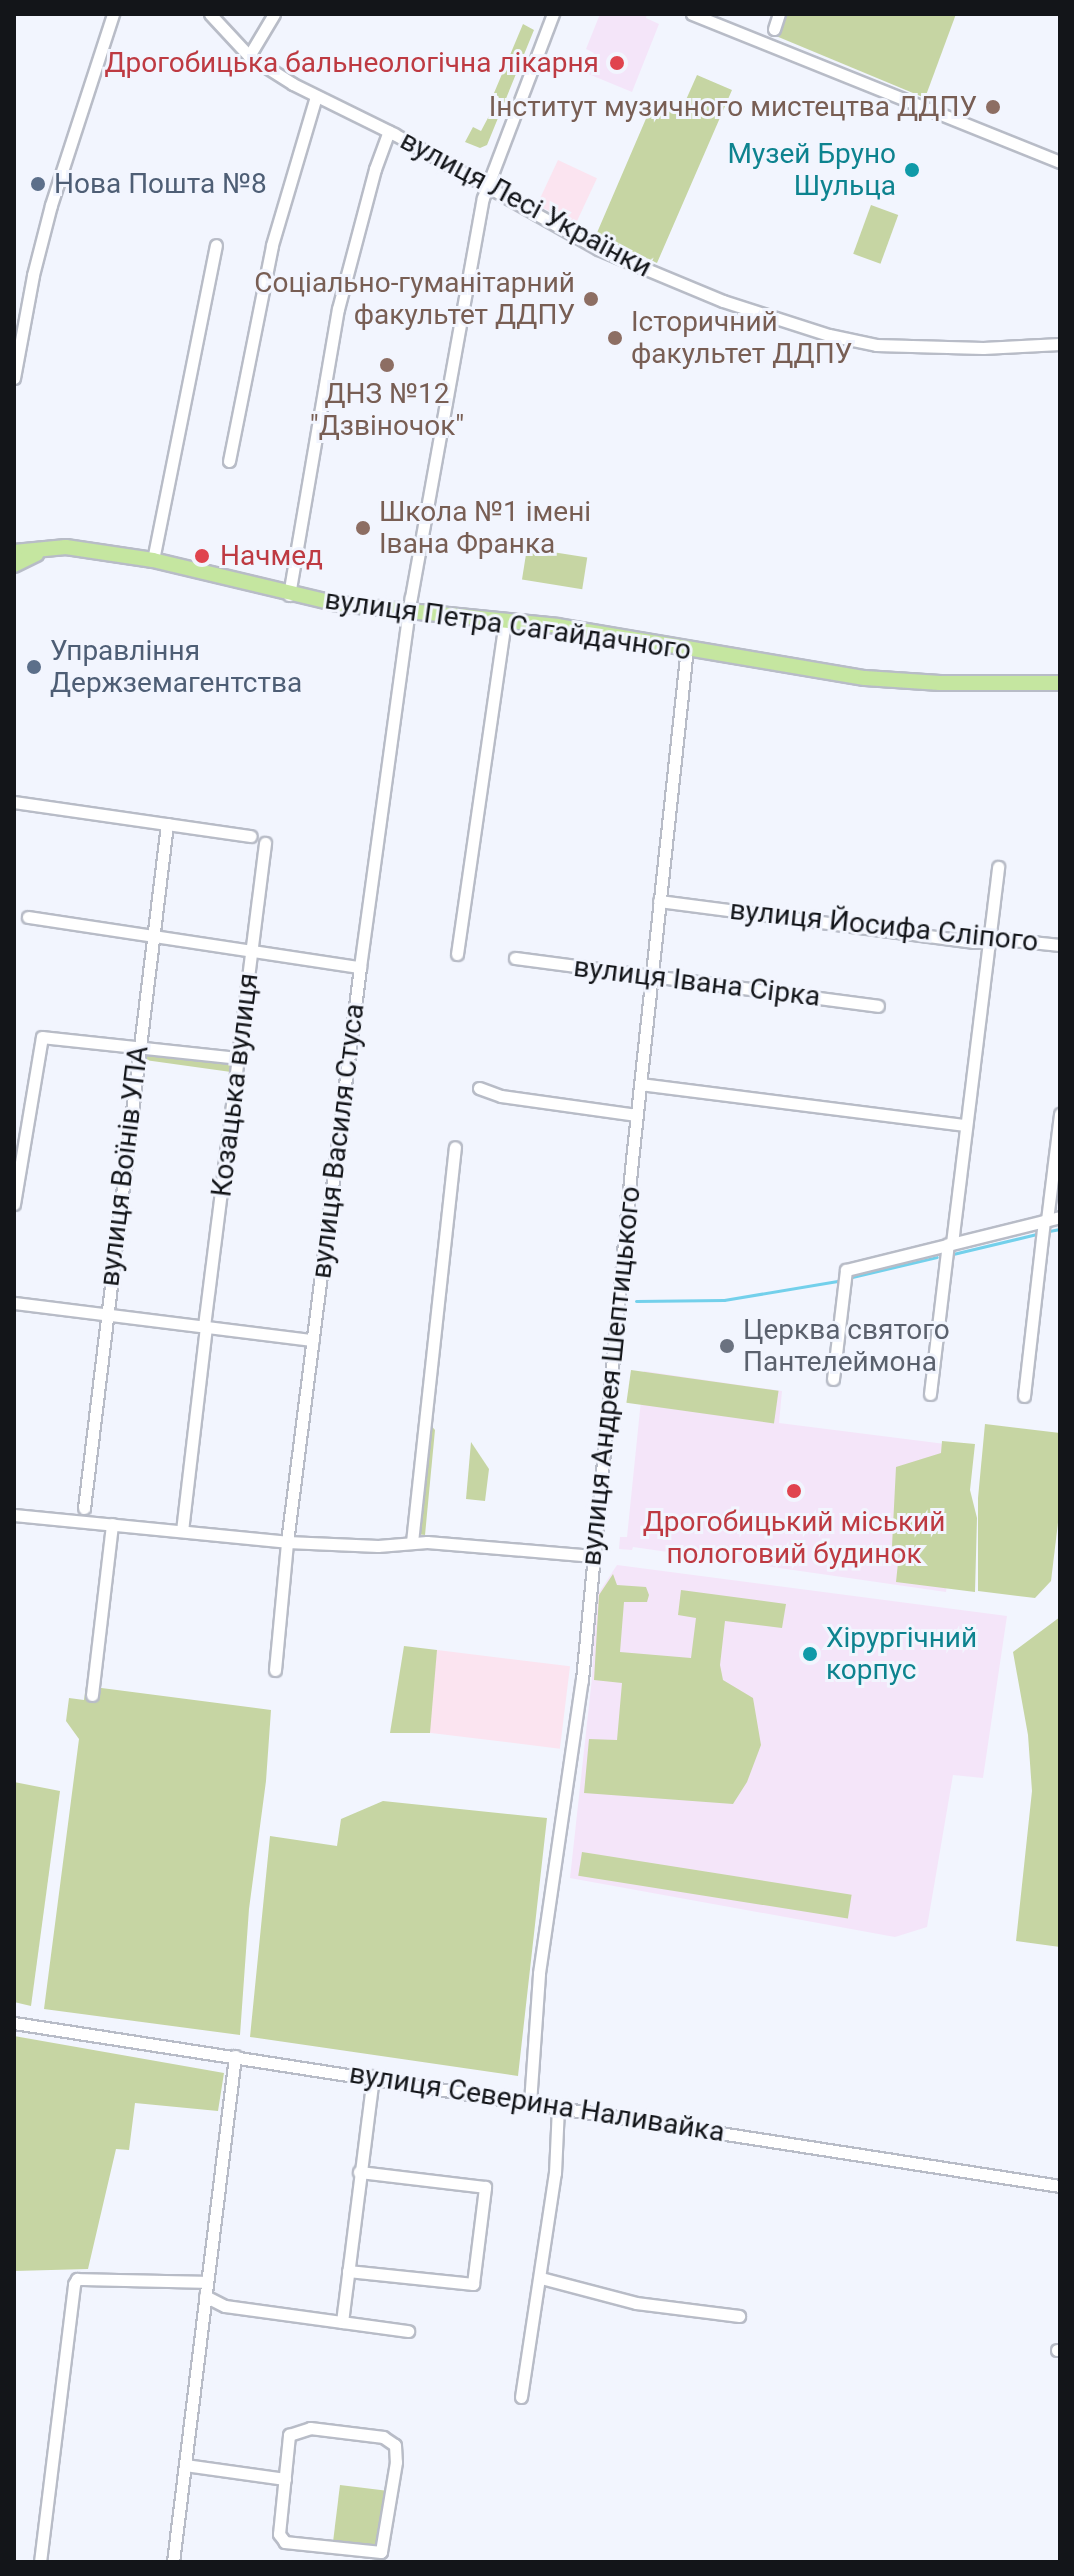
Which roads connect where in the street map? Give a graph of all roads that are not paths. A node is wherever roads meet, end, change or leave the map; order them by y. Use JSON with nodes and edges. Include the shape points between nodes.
{"nodes":[{"id":1,"x":113,"y":14,"type":"edge"},
{"id":2,"x":210,"y":14,"type":"edge"},
{"id":3,"x":274,"y":14,"type":"edge"},
{"id":4,"x":553,"y":14,"type":"edge"},
{"id":5,"x":692,"y":14,"type":"edge"},
{"id":6,"x":779,"y":14,"type":"edge"},
{"id":7,"x":774,"y":29,"type":"dead end"},
{"id":8,"x":249,"y":56,"type":"junction"},
{"id":9,"x":316,"y":96,"type":"junction"},
{"id":10,"x":389,"y":131,"type":"junction"},
{"id":11,"x":1060,"y":162,"type":"edge"},
{"id":12,"x":486,"y":188,"type":"junction"},
{"id":13,"x":216,"y":245,"type":"dead end"},
{"id":14,"x":1060,"y":344,"type":"edge"},
{"id":15,"x":14,"y":378,"type":"edge"},
{"id":16,"x":229,"y":461,"type":"dead end"},
{"id":17,"x":14,"y":541,"type":"edge"},
{"id":18,"x":51,"y":547,"type":"junction"},
{"id":19,"x":14,"y":552,"type":"edge"},
{"id":20,"x":153,"y":560,"type":"junction"},
{"id":21,"x":14,"y":565,"type":"edge"},
{"id":22,"x":289,"y":595,"type":"junction"},
{"id":23,"x":409,"y":614,"type":"junction"},
{"id":24,"x":505,"y":620,"type":"junction"},
{"id":25,"x":687,"y":648,"type":"junction"},
{"id":26,"x":1060,"y":683,"type":"edge"},
{"id":27,"x":14,"y":802,"type":"edge"},
{"id":28,"x":167,"y":824,"type":"junction"},
{"id":29,"x":251,"y":836,"type":"dead end"},
{"id":30,"x":265,"y":843,"type":"dead end"},
{"id":31,"x":998,"y":867,"type":"dead end"},
{"id":32,"x":659,"y":901,"type":"junction"},
{"id":33,"x":28,"y":917,"type":"dead end"},
{"id":34,"x":152,"y":935,"type":"junction"},
{"id":35,"x":988,"y":940,"type":"junction"},
{"id":36,"x":1060,"y":945,"type":"edge"},
{"id":37,"x":252,"y":951,"type":"junction"},
{"id":38,"x":457,"y":954,"type":"dead end"},
{"id":39,"x":515,"y":958,"type":"dead end"},
{"id":40,"x":360,"y":967,"type":"junction"},
{"id":41,"x":653,"y":976,"type":"junction"},
{"id":42,"x":878,"y":1006,"type":"dead end"},
{"id":43,"x":138,"y":1045,"type":"junction"},
{"id":44,"x":239,"y":1058,"type":"junction"},
{"id":45,"x":640,"y":1084,"type":"junction"},
{"id":46,"x":479,"y":1088,"type":"dead end"},
{"id":47,"x":1060,"y":1114,"type":"edge"},
{"id":48,"x":637,"y":1115,"type":"junction"},
{"id":49,"x":965,"y":1125,"type":"junction"},
{"id":50,"x":455,"y":1147,"type":"dead end"},
{"id":51,"x":14,"y":1204,"type":"edge"},
{"id":52,"x":1060,"y":1217,"type":"edge"},
{"id":53,"x":1046,"y":1220,"type":"junction"},
{"id":54,"x":950,"y":1244,"type":"junction"},
{"id":55,"x":14,"y":1303,"type":"edge"},
{"id":56,"x":107,"y":1314,"type":"junction"},
{"id":57,"x":205,"y":1326,"type":"junction"},
{"id":58,"x":313,"y":1340,"type":"junction"},
{"id":59,"x":833,"y":1379,"type":"dead end"},
{"id":60,"x":930,"y":1394,"type":"dead end"},
{"id":61,"x":1024,"y":1396,"type":"dead end"},
{"id":62,"x":84,"y":1508,"type":"dead end"},
{"id":63,"x":14,"y":1515,"type":"edge"},
{"id":64,"x":112,"y":1524,"type":"junction"},
{"id":65,"x":182,"y":1531,"type":"junction"},
{"id":66,"x":287,"y":1542,"type":"junction"},
{"id":67,"x":412,"y":1542,"type":"junction"},
{"id":68,"x":593,"y":1556,"type":"junction"},
{"id":69,"x":275,"y":1670,"type":"dead end"},
{"id":70,"x":92,"y":1695,"type":"dead end"},
{"id":71,"x":14,"y":2023,"type":"edge"},
{"id":72,"x":235,"y":2056,"type":"junction"},
{"id":73,"x":373,"y":2076,"type":"junction"},
{"id":74,"x":530,"y":2103,"type":"junction"},
{"id":75,"x":558,"y":2108,"type":"junction"},
{"id":76,"x":359,"y":2172,"type":"junction"},
{"id":77,"x":1060,"y":2186,"type":"edge"},
{"id":78,"x":348,"y":2271,"type":"junction"},
{"id":79,"x":541,"y":2278,"type":"junction"},
{"id":80,"x":206,"y":2282,"type":"junction"},
{"id":81,"x":205,"y":2296,"type":"junction"},
{"id":82,"x":739,"y":2316,"type":"dead end"},
{"id":83,"x":342,"y":2322,"type":"junction"},
{"id":84,"x":408,"y":2331,"type":"dead end"},
{"id":85,"x":521,"y":2397,"type":"dead end"},
{"id":86,"x":185,"y":2465,"type":"junction"},
{"id":87,"x":285,"y":2479,"type":"junction"},
{"id":88,"x":40,"y":2562,"type":"edge"},
{"id":89,"x":173,"y":2562,"type":"edge"}],
"edges":[{"from":1,"to":15,"type":"street","via":[[51,205]]},
{"from":2,"to":8,"type":"street","name":"вулиця Лесі Українки"},
{"from":3,"to":8,"type":"street"},
{"from":4,"to":12,"type":"street","name":"вулиця Василя Стуса"},
{"from":5,"to":11,"type":"street"},
{"from":6,"to":7,"type":"street"},
{"from":8,"to":9,"type":"street","name":"вулиця Лесі Українки"},
{"from":9,"to":10,"type":"street","name":"вулиця Лесі Українки"},
{"from":9,"to":16,"type":"street","via":[[270,254]]},
{"from":10,"to":12,"type":"street","name":"вулиця Лесі Українки"},
{"from":10,"to":22,"type":"street","via":[[338,309]]},
{"from":12,"to":14,"type":"street","name":"вулиця Лесі Українки","via":[[598,249],[669,280],[829,335],[891,346]]},
{"from":12,"to":23,"type":"street","name":"вулиця Василя Стуса"},
{"from":13,"to":20,"type":"street"},
{"from":17,"to":18,"type":"main road"},
{"from":18,"to":19,"type":"main road"},
{"from":18,"to":20,"type":"main road","name":"вулиця Петра Сагайдачного"},
{"from":18,"to":21,"type":"main road"},
{"from":20,"to":22,"type":"main road","name":"вулиця Петра Сагайдачного"},
{"from":22,"to":23,"type":"main road","name":"вулиця Петра Сагайдачного"},
{"from":23,"to":24,"type":"main road","name":"вулиця Петра Сагайдачного"},
{"from":23,"to":40,"type":"street","name":"вулиця Василя Стуса"},
{"from":24,"to":25,"type":"main road","name":"вулиця Петра Сагайдачного"},
{"from":24,"to":38,"type":"street"},
{"from":25,"to":26,"type":"main road","name":"вулиця Петра Сагайдачного","via":[[892,681]]},
{"from":25,"to":32,"type":"street","name":"вулиця Андрея Шептицького"},
{"from":27,"to":28,"type":"street"},
{"from":28,"to":29,"type":"street"},
{"from":28,"to":34,"type":"street","name":"вулиця Воїнів УПА"},
{"from":30,"to":37,"type":"street","name":"Козацька вулиця"},
{"from":31,"to":35,"type":"street"},
{"from":32,"to":35,"type":"street","name":"вулиця Йосифа Сліпого"},
{"from":32,"to":41,"type":"street","name":"вулиця Андрея Шептицького"},
{"from":33,"to":34,"type":"street"},
{"from":34,"to":37,"type":"street"},
{"from":34,"to":43,"type":"street","name":"вулиця Воїнів УПА"},
{"from":35,"to":36,"type":"street","name":"вулиця Йосифа Сліпого"},
{"from":35,"to":49,"type":"street"},
{"from":37,"to":40,"type":"street"},
{"from":37,"to":44,"type":"street","name":"Козацька вулиця"},
{"from":39,"to":41,"type":"street","name":"вулиця Івана Сірка"},
{"from":40,"to":58,"type":"street","name":"вулиця Василя Стуса"},
{"from":41,"to":42,"type":"street","name":"вулиця Івана Сірка"},
{"from":41,"to":45,"type":"street","name":"вулиця Андрея Шептицького"},
{"from":43,"to":44,"type":"street"},
{"from":43,"to":51,"type":"street","via":[[42,1037]]},
{"from":43,"to":56,"type":"street","name":"вулиця Воїнів УПА"},
{"from":44,"to":57,"type":"street","name":"Козацька вулиця"},
{"from":45,"to":48,"type":"street","name":"вулиця Андрея Шептицького"},
{"from":45,"to":49,"type":"street"},
{"from":46,"to":48,"type":"street","via":[[501,1096]]},
{"from":47,"to":53,"type":"street"},
{"from":48,"to":68,"type":"street","name":"вулиця Андрея Шептицького"},
{"from":49,"to":54,"type":"street"},
{"from":50,"to":67,"type":"street"},
{"from":52,"to":53,"type":"street"},
{"from":53,"to":54,"type":"street"},
{"from":53,"to":61,"type":"street"},
{"from":54,"to":59,"type":"street","via":[[846,1270]]},
{"from":54,"to":60,"type":"street"},
{"from":55,"to":56,"type":"street"},
{"from":56,"to":57,"type":"street"},
{"from":56,"to":62,"type":"street","name":"вулиця Воїнів УПА"},
{"from":57,"to":58,"type":"street"},
{"from":57,"to":65,"type":"street","name":"Козацька вулиця"},
{"from":58,"to":66,"type":"street","name":"вулиця Василя Стуса"},
{"from":63,"to":64,"type":"street"},
{"from":64,"to":65,"type":"street"},
{"from":64,"to":70,"type":"street"},
{"from":65,"to":66,"type":"street"},
{"from":66,"to":67,"type":"street"},
{"from":66,"to":69,"type":"street","name":"вулиця Василя Стуса"},
{"from":67,"to":68,"type":"street"},
{"from":68,"to":74,"type":"street","name":"вулиця Андрея Шептицького","via":[[566,1810],[539,1973]]},
{"from":71,"to":72,"type":"street","name":"вулиця Северина Наливайка"},
{"from":72,"to":73,"type":"street","name":"вулиця Северина Наливайка"},
{"from":72,"to":80,"type":"street"},
{"from":73,"to":74,"type":"street","name":"вулиця Северина Наливайка"},
{"from":73,"to":76,"type":"street"},
{"from":74,"to":75,"type":"street","name":"вулиця Северина Наливайка"},
{"from":75,"to":77,"type":"street","name":"вулиця Северина Наливайка"},
{"from":75,"to":79,"type":"street","via":[[558,2150]]},
{"from":76,"to":78,"type":"street"},
{"from":76,"to":78,"type":"street","via":[[485,2187],[473,2284]]},
{"from":78,"to":83,"type":"street"},
{"from":79,"to":82,"type":"street","via":[[636,2303]]},
{"from":79,"to":85,"type":"street"},
{"from":80,"to":81,"type":"street"},
{"from":80,"to":88,"type":"street","via":[[77,2279],[74,2284]]},
{"from":81,"to":83,"type":"street","via":[[225,2306]]},
{"from":81,"to":86,"type":"street"},
{"from":83,"to":84,"type":"street"},
{"from":86,"to":87,"type":"street"},
{"from":86,"to":89,"type":"street"},
{"from":87,"to":87,"type":"street","via":[[289,2435],[294,2431],[347,2432],[383,2437],[395,2445],[381,2552],[285,2542],[279,2534]]}]}
